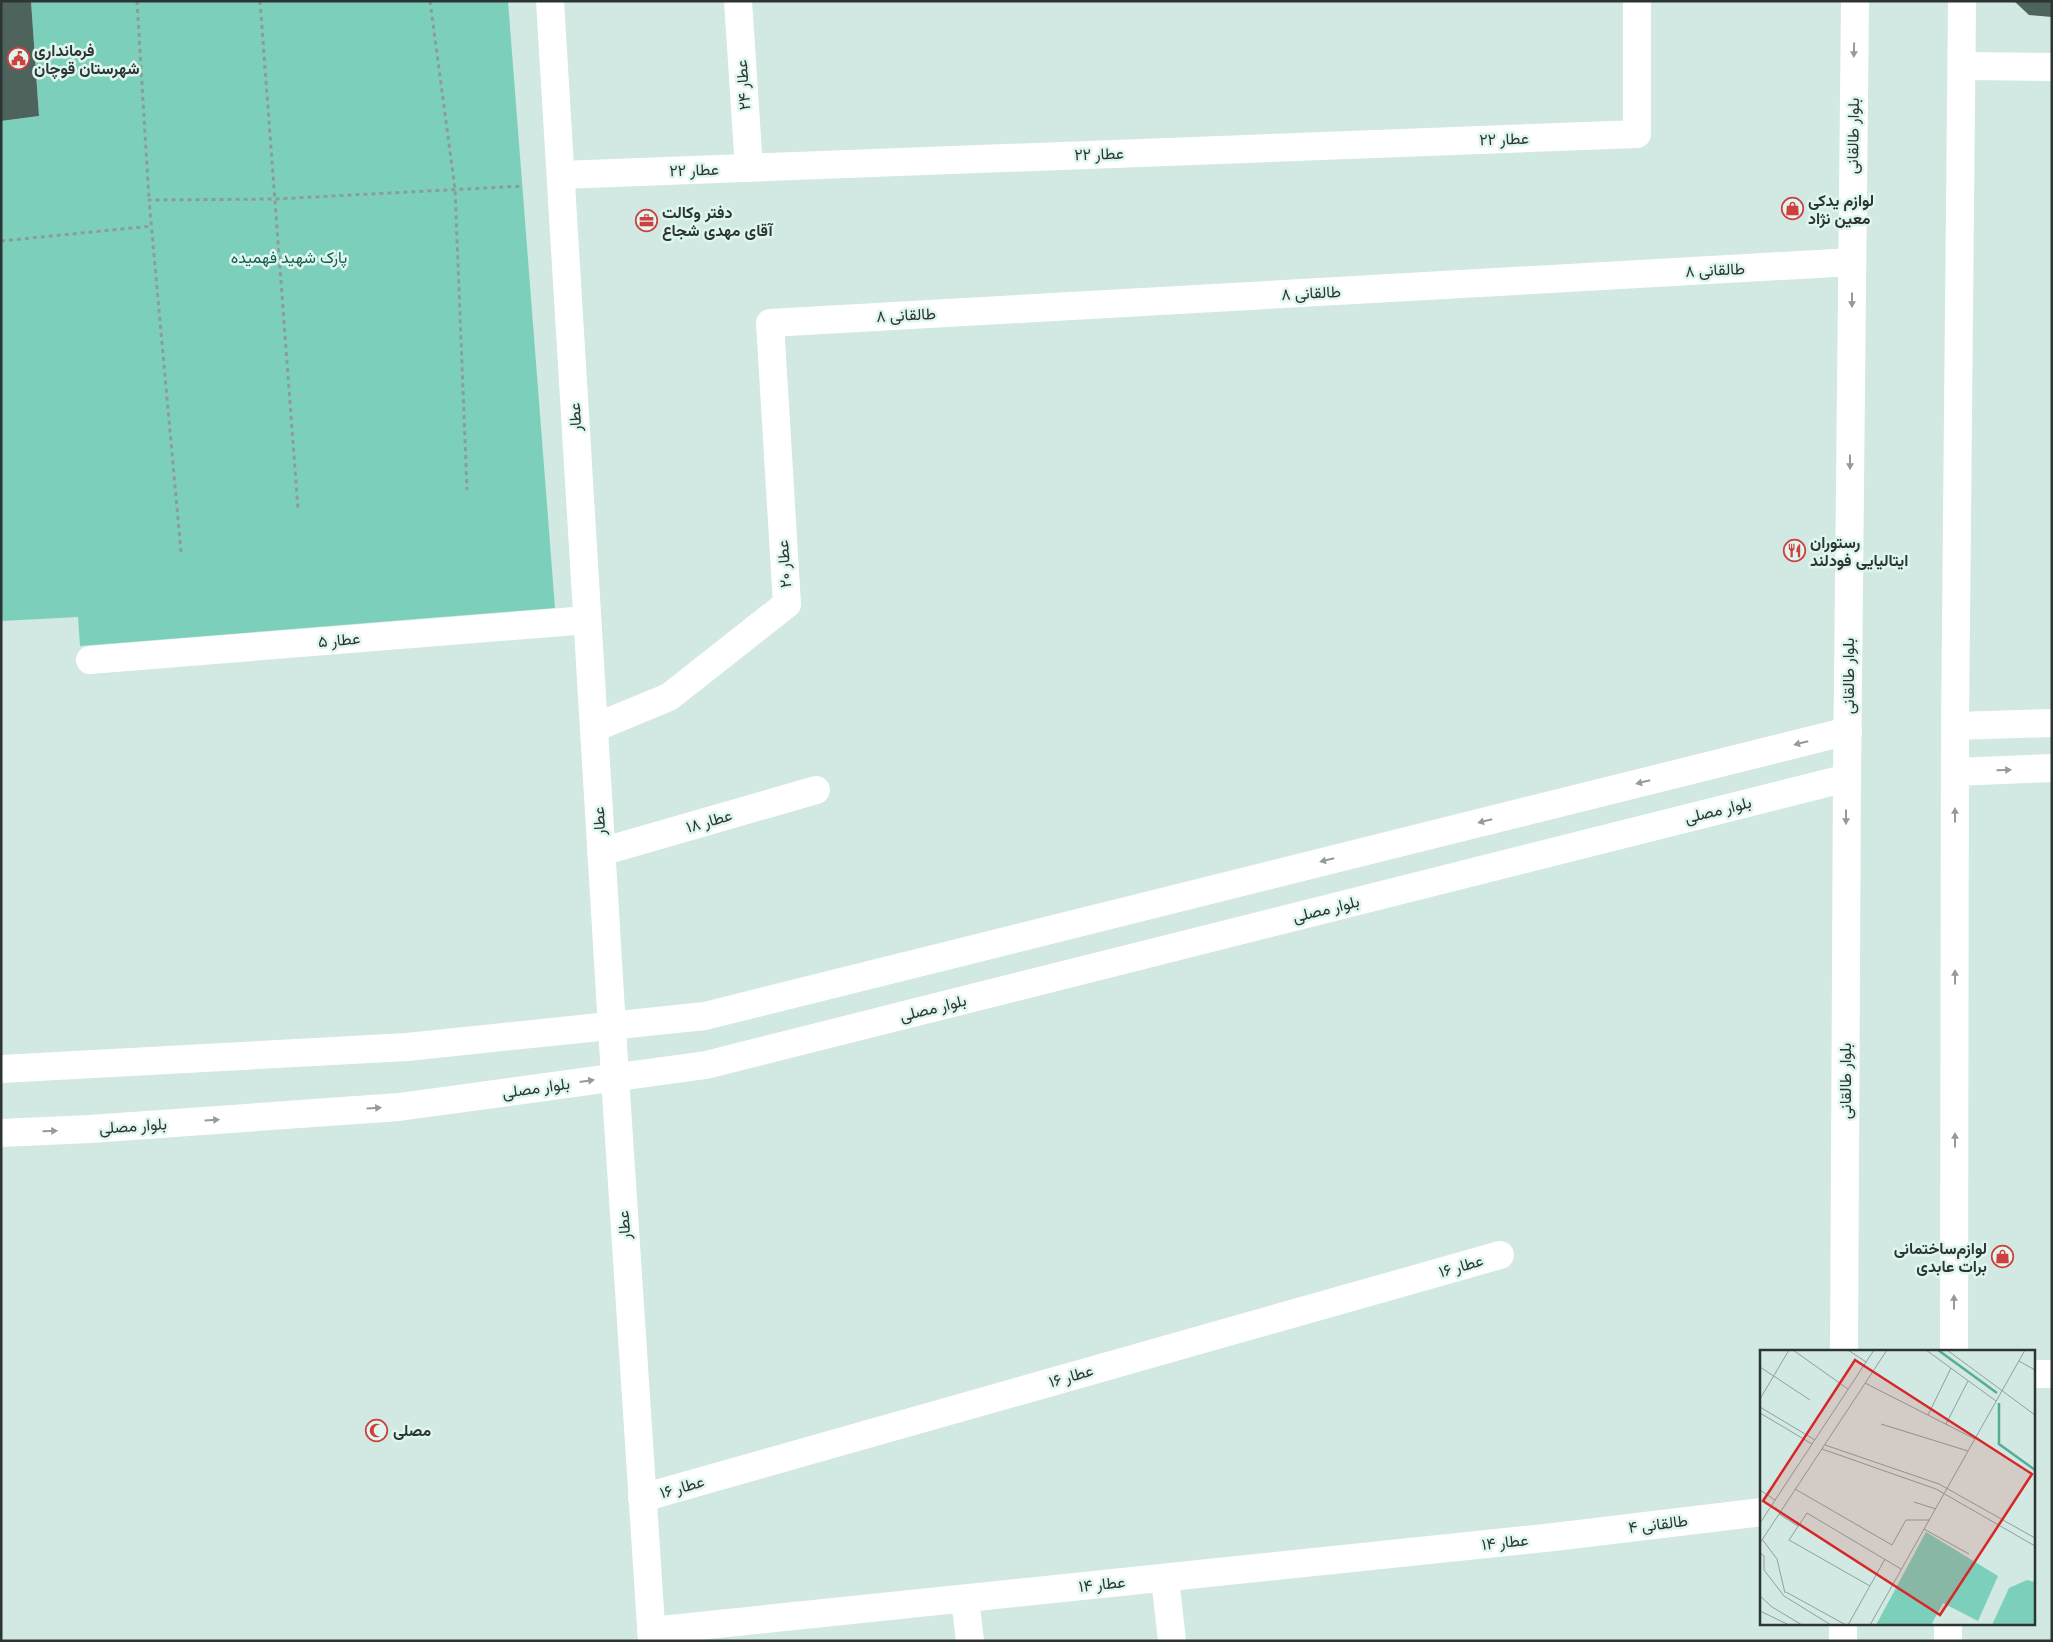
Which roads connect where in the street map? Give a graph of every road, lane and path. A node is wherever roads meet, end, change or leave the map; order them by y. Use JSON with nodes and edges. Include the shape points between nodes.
{"nodes":[{"id":1,"x":137,"y":1,"type":"edge"},
{"id":2,"x":260,"y":1,"type":"edge"},
{"id":3,"x":430,"y":1,"type":"edge"},
{"id":4,"x":550,"y":1,"type":"edge"},
{"id":5,"x":738,"y":1,"type":"edge"},
{"id":6,"x":1637,"y":1,"type":"edge"},
{"id":7,"x":1854,"y":1,"type":"edge"},
{"id":8,"x":1962,"y":1,"type":"edge"},
{"id":9,"x":1962,"y":66,"type":"junction"},
{"id":10,"x":2052,"y":67,"type":"edge"},
{"id":11,"x":749,"y":168,"type":"junction"},
{"id":12,"x":561,"y":175,"type":"junction"},
{"id":13,"x":523,"y":186,"type":"dead end"},
{"id":14,"x":454,"y":190,"type":"junction"},
{"id":15,"x":275,"y":199,"type":"junction"},
{"id":16,"x":149,"y":200,"type":"junction"},
{"id":17,"x":152,"y":226,"type":"junction"},
{"id":18,"x":1,"y":241,"type":"edge"},
{"id":19,"x":1852,"y":262,"type":"junction"},
{"id":20,"x":770,"y":323,"type":"joint"},
{"id":21,"x":467,"y":490,"type":"dead end"},
{"id":22,"x":298,"y":509,"type":"dead end"},
{"id":23,"x":181,"y":552,"type":"dead end"},
{"id":24,"x":587,"y":620,"type":"junction"},
{"id":25,"x":90,"y":660,"type":"dead end"},
{"id":26,"x":2052,"y":723,"type":"edge"},
{"id":27,"x":1955,"y":726,"type":"junction"},
{"id":28,"x":594,"y":728,"type":"junction"},
{"id":29,"x":1848,"y":731,"type":"junction"},
{"id":30,"x":2052,"y":768,"type":"edge"},
{"id":31,"x":1955,"y":772,"type":"junction"},
{"id":32,"x":1846,"y":778,"type":"junction"},
{"id":33,"x":816,"y":790,"type":"dead end"},
{"id":34,"x":601,"y":852,"type":"junction"},
{"id":35,"x":612,"y":1025,"type":"junction"},
{"id":36,"x":1,"y":1069,"type":"edge"},
{"id":37,"x":615,"y":1077,"type":"junction"},
{"id":38,"x":1,"y":1133,"type":"edge"},
{"id":39,"x":1500,"y":1255,"type":"dead end"},
{"id":40,"x":1844,"y":1350,"type":"edge"},
{"id":41,"x":1954,"y":1350,"type":"edge"},
{"id":42,"x":2036,"y":1374,"type":"edge"},
{"id":43,"x":2052,"y":1374,"type":"edge"},
{"id":44,"x":642,"y":1498,"type":"junction"},
{"id":45,"x":1760,"y":1512,"type":"edge"},
{"id":46,"x":1554,"y":1537,"type":"joint"},
{"id":47,"x":1165,"y":1578,"type":"junction"},
{"id":48,"x":965,"y":1599,"type":"junction"},
{"id":49,"x":1843,"y":1624,"type":"edge"},
{"id":50,"x":1948,"y":1624,"type":"edge"},
{"id":51,"x":651,"y":1636,"type":"edge"},
{"id":52,"x":970,"y":1641,"type":"edge"},
{"id":53,"x":1172,"y":1641,"type":"edge"},
{"id":54,"x":1843,"y":1641,"type":"edge"},
{"id":55,"x":1948,"y":1641,"type":"edge"}],
"edges":[{"from":1,"to":16,"type":"path"},
{"from":2,"to":15,"type":"path"},
{"from":3,"to":14,"type":"path"},
{"from":4,"to":12,"type":"street","name":"عطار"},
{"from":5,"to":11,"type":"street","name":"عطار ۲۴"},
{"from":6,"to":11,"type":"street","name":"عطار ۲۲","via":[[1637,134]]},
{"from":7,"to":19,"type":"street","name":"بلوار طالقانی","one_way":true},
{"from":8,"to":9,"type":"street"},
{"from":9,"to":10,"type":"street"},
{"from":9,"to":27,"type":"street"},
{"from":11,"to":12,"type":"street","name":"عطار ۲۲"},
{"from":12,"to":24,"type":"street","name":"عطار"},
{"from":13,"to":14,"type":"path"},
{"from":14,"to":15,"type":"path"},
{"from":14,"to":21,"type":"path"},
{"from":15,"to":16,"type":"path"},
{"from":15,"to":22,"type":"path"},
{"from":16,"to":17,"type":"path"},
{"from":17,"to":18,"type":"path"},
{"from":17,"to":23,"type":"path"},
{"from":19,"to":20,"type":"street","name":"طالقانی ۸"},
{"from":19,"to":29,"type":"street","name":"بلوار طالقانی","one_way":true},
{"from":20,"to":28,"type":"street","name":"عطار ۲۰","via":[[787,604],[669,697]]},
{"from":24,"to":25,"type":"street","name":"عطار ۵"},
{"from":24,"to":28,"type":"street","name":"عطار"},
{"from":26,"to":27,"type":"street"},
{"from":27,"to":31,"type":"street"},
{"from":28,"to":34,"type":"street","name":"عطار"},
{"from":29,"to":32,"type":"street","name":"بلوار طالقانی"},
{"from":29,"to":35,"type":"street","one_way":true,"via":[[705,1016]]},
{"from":31,"to":30,"type":"street","one_way":true},
{"from":41,"to":31,"type":"street","one_way":true},
{"from":32,"to":37,"type":"street","name":"بلوار مصلی","via":[[706,1065]]},
{"from":32,"to":40,"type":"street","name":"بلوار طالقانی","one_way":true},
{"from":33,"to":34,"type":"street","name":"عطار ۱۸"},
{"from":34,"to":35,"type":"street","name":"عطار"},
{"from":35,"to":36,"type":"street","via":[[407,1047]]},
{"from":35,"to":37,"type":"street","name":"عطار"},
{"from":38,"to":37,"type":"street","name":"بلوار مصلی","one_way":true,"via":[[399,1107]]},
{"from":37,"to":44,"type":"street","name":"عطار"},
{"from":39,"to":44,"type":"street","name":"عطار ۱۶"},
{"from":42,"to":43,"type":"street"},
{"from":44,"to":51,"type":"street","name":"عطار"},
{"from":45,"to":46,"type":"street","name":"طالقانی ۴"},
{"from":46,"to":47,"type":"street","name":"عطار ۱۴"},
{"from":47,"to":48,"type":"street","name":"عطار ۱۴"},
{"from":47,"to":53,"type":"street"},
{"from":48,"to":51,"type":"street","name":"عطار ۱۴"},
{"from":48,"to":52,"type":"street"},
{"from":49,"to":54,"type":"street"},
{"from":50,"to":55,"type":"street"}]}
